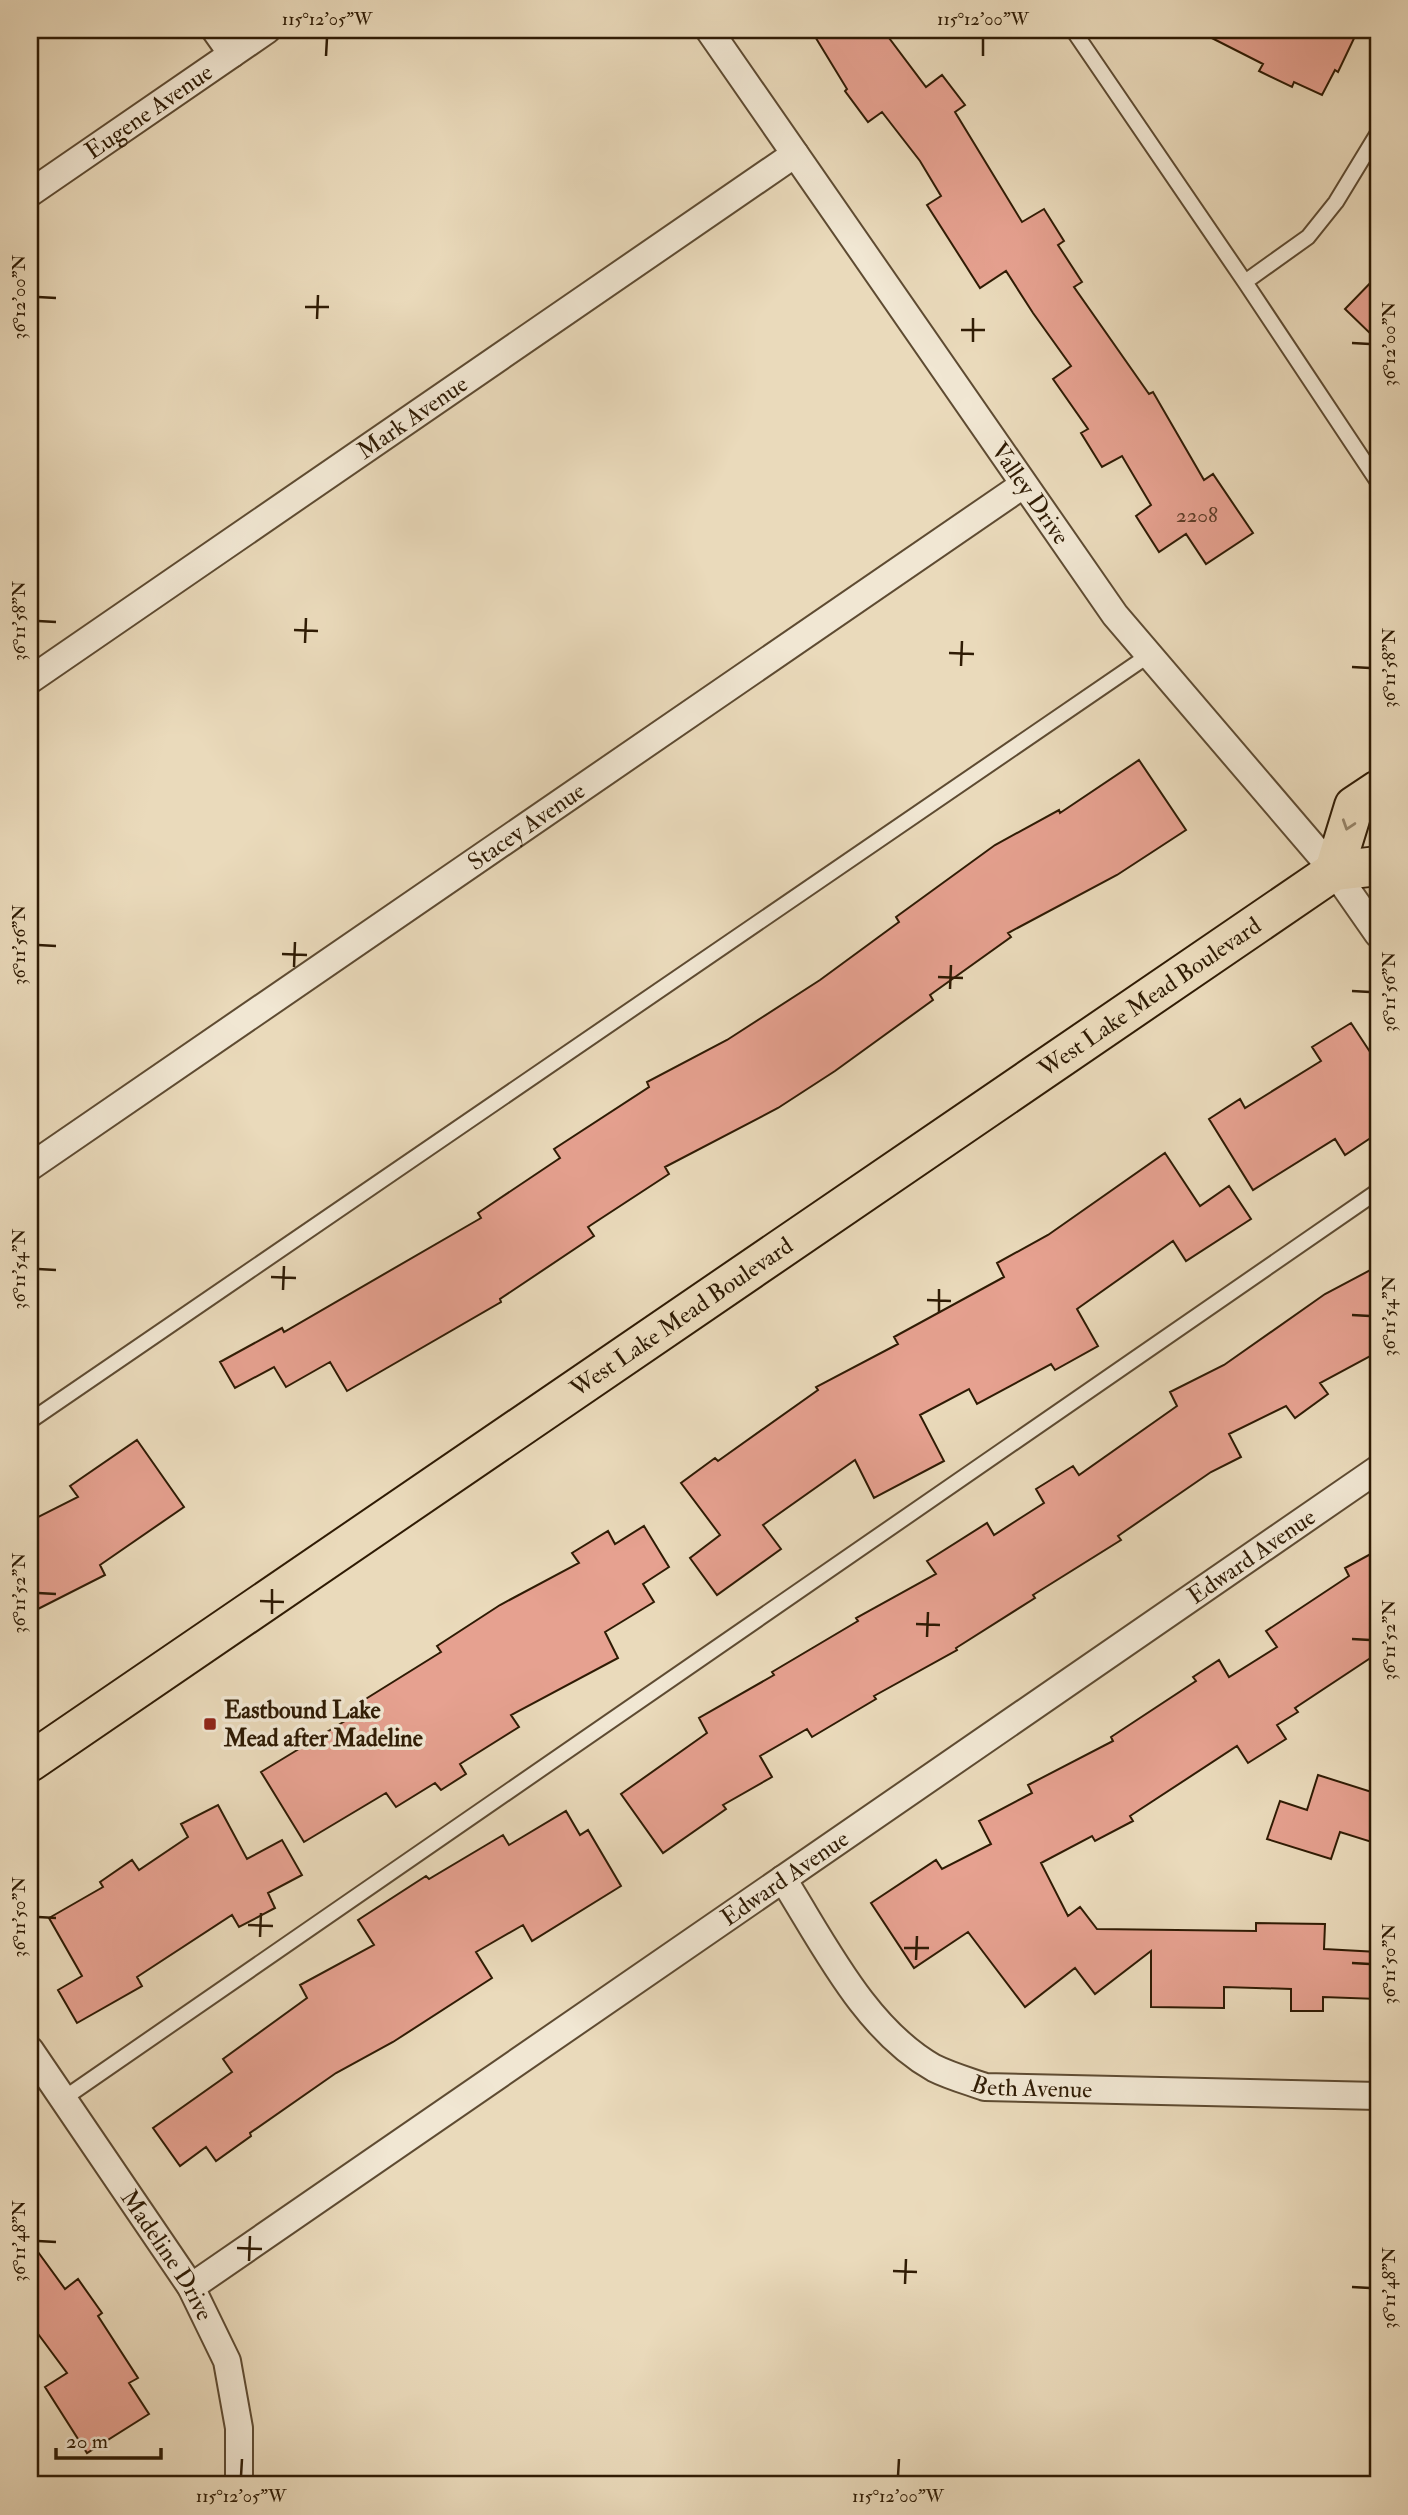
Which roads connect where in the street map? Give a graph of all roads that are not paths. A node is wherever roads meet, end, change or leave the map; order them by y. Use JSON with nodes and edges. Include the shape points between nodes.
{"nodes":[{"id":1,"x":215,"y":30,"type":"edge"},
{"id":2,"x":267,"y":30,"type":"edge"},
{"id":3,"x":709,"y":30,"type":"edge"},
{"id":4,"x":1073,"y":30,"type":"edge"},
{"id":5,"x":232,"y":54,"type":"junction"},
{"id":6,"x":1378,"y":133,"type":"edge"},
{"id":7,"x":795,"y":154,"type":"junction"},
{"id":8,"x":30,"y":193,"type":"edge"},
{"id":9,"x":1245,"y":282,"type":"junction"},
{"id":10,"x":1378,"y":482,"type":"edge"},
{"id":11,"x":1023,"y":485,"type":"junction"},
{"id":12,"x":1149,"y":655,"type":"junction"},
{"id":13,"x":30,"y":680,"type":"edge"},
{"id":14,"x":1378,"y":790,"type":"edge"},
{"id":15,"x":1378,"y":866,"type":"edge"},
{"id":16,"x":1334,"y":871,"type":"junction"},
{"id":17,"x":1378,"y":934,"type":"edge"},
{"id":18,"x":30,"y":1167,"type":"edge"},
{"id":19,"x":1378,"y":1191,"type":"edge"},
{"id":20,"x":30,"y":1421,"type":"edge"},
{"id":21,"x":1378,"y":1469,"type":"edge"},
{"id":22,"x":30,"y":1762,"type":"edge"},
{"id":23,"x":783,"y":1879,"type":"junction"},
{"id":24,"x":30,"y":2050,"type":"edge"},
{"id":25,"x":1378,"y":2096,"type":"edge"},
{"id":26,"x":63,"y":2099,"type":"junction"},
{"id":27,"x":191,"y":2287,"type":"junction"},
{"id":28,"x":239,"y":2485,"type":"edge"}],
"edges":[{"from":1,"to":5,"type":"street"},
{"from":2,"to":5,"type":"street","name":"Eugene Avenue"},
{"from":3,"to":7,"type":"street","name":"Valley Drive"},
{"from":4,"to":9,"type":"lane"},
{"from":5,"to":8,"type":"street","name":"Eugene Avenue"},
{"from":6,"to":9,"type":"lane","via":[[1336,202],[1308,237]]},
{"from":7,"to":11,"type":"street","name":"Valley Drive"},
{"from":7,"to":13,"type":"street","name":"Mark Avenue"},
{"from":9,"to":10,"type":"lane"},
{"from":11,"to":12,"type":"street","name":"Valley Drive"},
{"from":11,"to":18,"type":"street","name":"Stacey Avenue"},
{"from":12,"to":16,"type":"street","name":"Valley Drive"},
{"from":12,"to":20,"type":"lane"},
{"from":14,"to":16,"type":"main road","one_way":true,"via":[[1354,806]]},
{"from":15,"to":16,"type":"main road","name":"West Lake Mead Boulevard"},
{"from":16,"to":17,"type":"street","name":"Valley Drive"},
{"from":16,"to":22,"type":"main road","name":"West Lake Mead Boulevard"},
{"from":19,"to":26,"type":"lane"},
{"from":21,"to":23,"type":"street","name":"Edward Avenue"},
{"from":23,"to":25,"type":"street","name":"Beth Avenue","via":[[859,1999],[893,2038],[934,2068],[985,2087]]},
{"from":23,"to":27,"type":"street","name":"Edward Avenue"},
{"from":24,"to":26,"type":"street","name":"Madeline Drive"},
{"from":26,"to":27,"type":"street","name":"Madeline Drive"},
{"from":27,"to":28,"type":"street","name":"Madeline Drive","via":[[226,2361],[239,2428]]}]}
